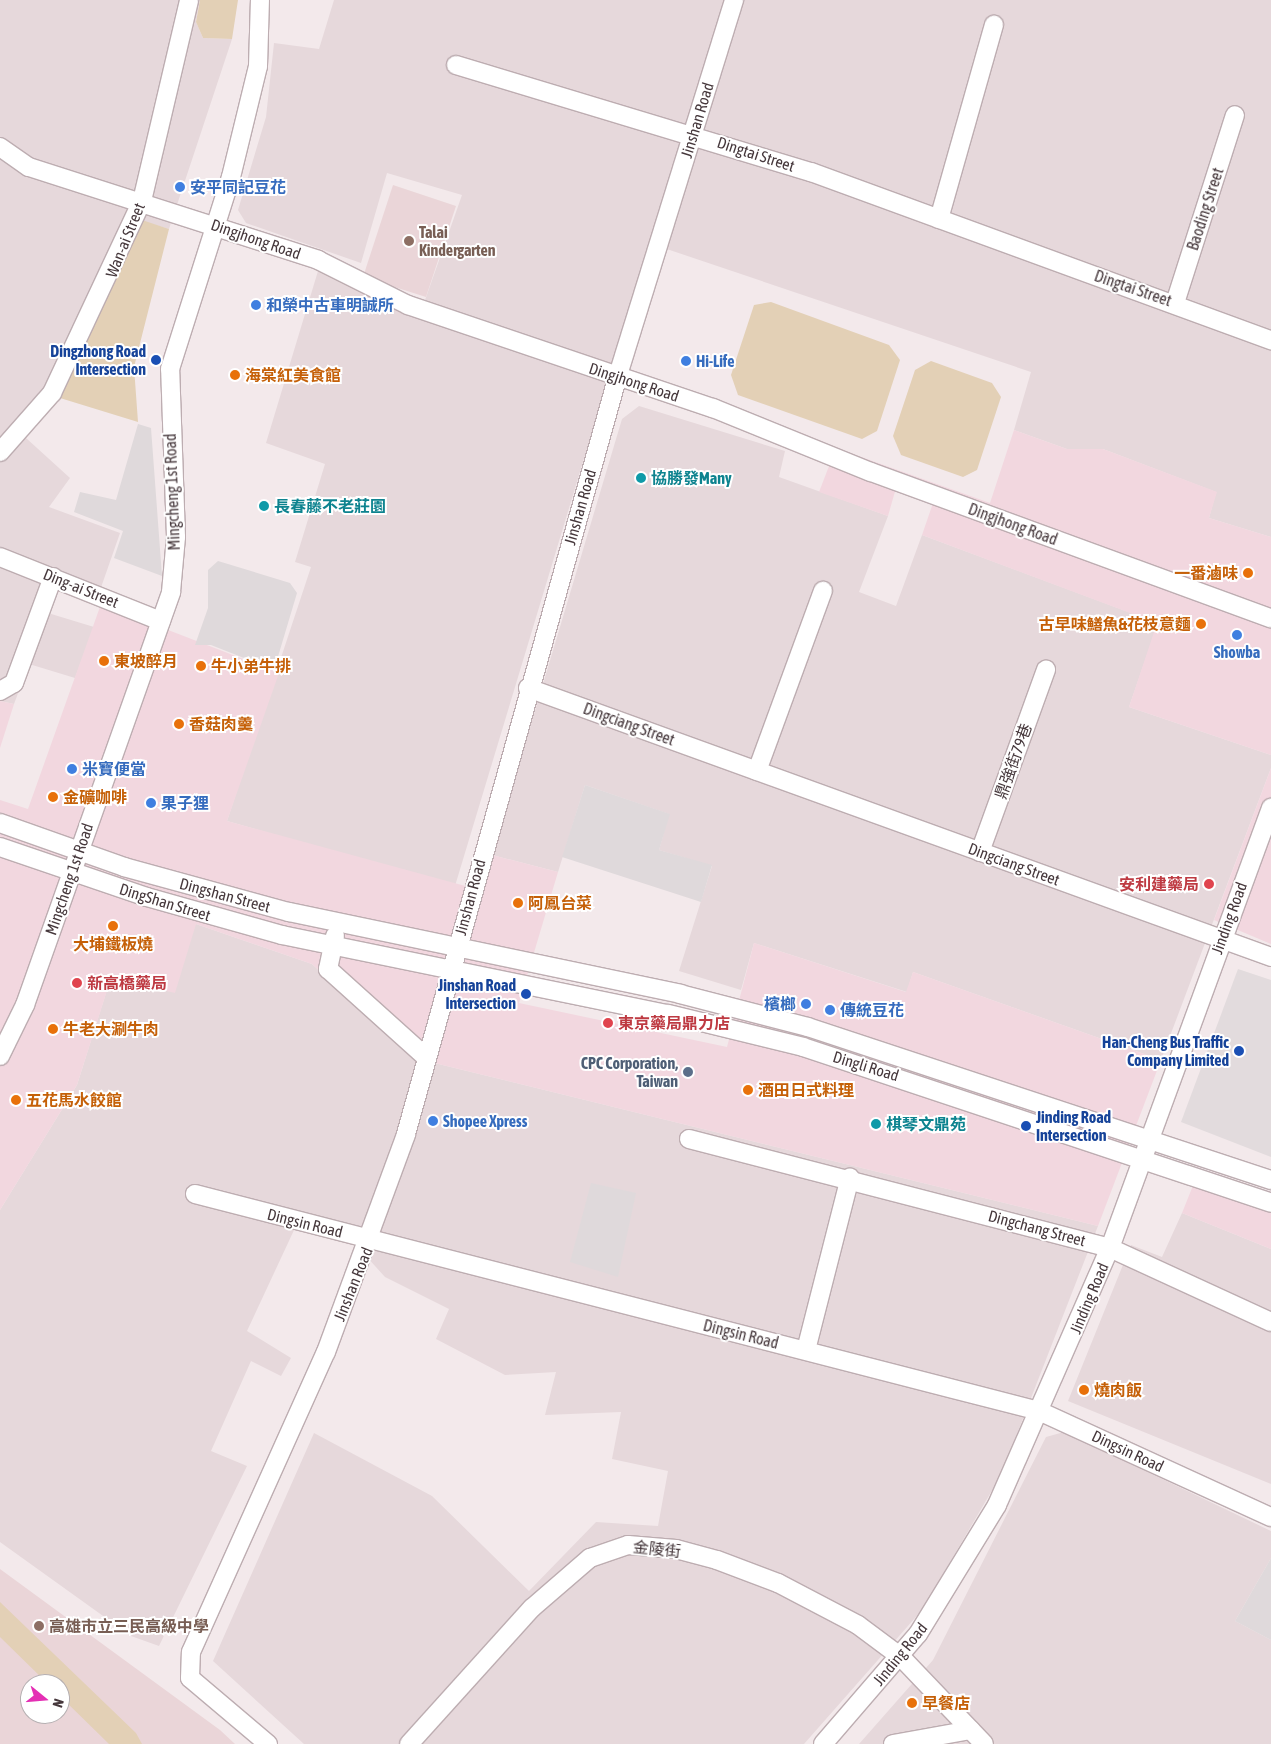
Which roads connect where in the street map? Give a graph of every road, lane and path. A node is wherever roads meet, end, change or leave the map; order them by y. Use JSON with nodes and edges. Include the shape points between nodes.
{"nodes":[{"id":1,"x":189,"y":0,"type":"edge"},
{"id":2,"x":260,"y":0,"type":"edge"},
{"id":3,"x":734,"y":0,"type":"edge"},
{"id":4,"x":994,"y":25,"type":"dead end"},
{"id":5,"x":456,"y":65,"type":"dead end"},
{"id":6,"x":1236,"y":115,"type":"dead end"},
{"id":7,"x":693,"y":134,"type":"junction"},
{"id":8,"x":0,"y":147,"type":"edge"},
{"id":9,"x":142,"y":200,"type":"junction"},
{"id":10,"x":939,"y":219,"type":"junction"},
{"id":11,"x":215,"y":225,"type":"junction"},
{"id":12,"x":1175,"y":303,"type":"junction"},
{"id":13,"x":1271,"y":340,"type":"edge"},
{"id":14,"x":618,"y":375,"type":"junction"},
{"id":15,"x":0,"y":452,"type":"edge"},
{"id":16,"x":0,"y":557,"type":"edge"},
{"id":17,"x":54,"y":577,"type":"junction"},
{"id":18,"x":823,"y":591,"type":"dead end"},
{"id":19,"x":1271,"y":618,"type":"edge"},
{"id":20,"x":161,"y":621,"type":"junction"},
{"id":21,"x":1046,"y":670,"type":"dead end"},
{"id":22,"x":528,"y":688,"type":"junction"},
{"id":23,"x":0,"y":691,"type":"edge"},
{"id":24,"x":757,"y":771,"type":"junction"},
{"id":25,"x":1271,"y":808,"type":"edge"},
{"id":26,"x":0,"y":823,"type":"edge"},
{"id":27,"x":0,"y":847,"type":"edge"},
{"id":28,"x":78,"y":851,"type":"junction"},
{"id":29,"x":980,"y":852,"type":"junction"},
{"id":30,"x":71,"y":872,"type":"junction"},
{"id":31,"x":338,"y":924,"type":"junction"},
{"id":32,"x":1220,"y":940,"type":"junction"},
{"id":33,"x":333,"y":947,"type":"junction"},
{"id":34,"x":456,"y":947,"type":"junction"},
{"id":35,"x":1271,"y":957,"type":"edge"},
{"id":36,"x":450,"y":969,"type":"junction"},
{"id":37,"x":0,"y":1056,"type":"edge"},
{"id":38,"x":426,"y":1058,"type":"junction"},
{"id":39,"x":689,"y":1139,"type":"dead end"},
{"id":40,"x":1149,"y":1140,"type":"junction"},
{"id":41,"x":1141,"y":1160,"type":"junction"},
{"id":42,"x":850,"y":1178,"type":"junction"},
{"id":43,"x":1271,"y":1180,"type":"edge"},
{"id":44,"x":195,"y":1194,"type":"dead end"},
{"id":45,"x":1271,"y":1203,"type":"edge"},
{"id":46,"x":371,"y":1239,"type":"junction"},
{"id":47,"x":1110,"y":1248,"type":"junction"},
{"id":48,"x":1271,"y":1322,"type":"edge"},
{"id":49,"x":806,"y":1350,"type":"junction"},
{"id":50,"x":1039,"y":1411,"type":"junction"},
{"id":51,"x":1271,"y":1517,"type":"edge"},
{"id":52,"x":901,"y":1657,"type":"junction"},
{"id":53,"x":971,"y":1730,"type":"junction"},
{"id":54,"x":268,"y":1744,"type":"edge"},
{"id":55,"x":409,"y":1744,"type":"edge"},
{"id":56,"x":823,"y":1744,"type":"edge"},
{"id":57,"x":892,"y":1744,"type":"edge"},
{"id":58,"x":984,"y":1744,"type":"edge"}],
"edges":[{"from":1,"to":9,"type":"street","name":"Wan-ai Street"},
{"from":2,"to":11,"type":"street","name":"Mingcheng 1st Road","via":[[258,66]]},
{"from":3,"to":7,"type":"street","name":"Jinshan Road"},
{"from":4,"to":10,"type":"street"},
{"from":5,"to":7,"type":"street","name":"Dingtai Street"},
{"from":6,"to":12,"type":"street","name":"Baoding Street"},
{"from":7,"to":10,"type":"street","name":"Dingtai Street"},
{"from":7,"to":14,"type":"street","name":"Jinshan Road"},
{"from":8,"to":9,"type":"street","name":"Dingjhong Road","via":[[23,165]]},
{"from":9,"to":11,"type":"street","name":"Dingjhong Road"},
{"from":9,"to":15,"type":"street","name":"Wan-ai Street","via":[[52,393]]},
{"from":10,"to":12,"type":"street","name":"Dingtai Street"},
{"from":11,"to":14,"type":"street","name":"Dingjhong Road","via":[[318,260],[408,305]]},
{"from":11,"to":20,"type":"street","name":"Mingcheng 1st Road","via":[[170,369],[176,537],[171,592]]},
{"from":12,"to":13,"type":"street","name":"Dingtai Street"},
{"from":14,"to":19,"type":"street","name":"Dingjhong Road"},
{"from":14,"to":22,"type":"street","name":"Jinshan Road"},
{"from":16,"to":17,"type":"street","name":"Ding-ai Street"},
{"from":17,"to":20,"type":"street","name":"Ding-ai Street"},
{"from":17,"to":23,"type":"street","via":[[14,683]]},
{"from":18,"to":24,"type":"street"},
{"from":20,"to":28,"type":"street","name":"Mingcheng 1st Road"},
{"from":21,"to":29,"type":"street","name":"鼎強街79巷"},
{"from":22,"to":24,"type":"street","name":"Dingciang Street"},
{"from":22,"to":34,"type":"street","name":"Jinshan Road"},
{"from":24,"to":29,"type":"street","name":"Dingciang Street"},
{"from":25,"to":32,"type":"street","name":"Jinding Road"},
{"from":26,"to":28,"type":"street","name":"Dingshan Street"},
{"from":27,"to":30,"type":"street","name":"DingShan Street"},
{"from":28,"to":30,"type":"street","name":"Mingcheng 1st Road"},
{"from":28,"to":31,"type":"street","name":"Dingshan Street","via":[[157,877]]},
{"from":29,"to":32,"type":"street","name":"Dingciang Street"},
{"from":30,"to":33,"type":"street","name":"DingShan Street"},
{"from":30,"to":37,"type":"street","name":"Mingcheng 1st Road","via":[[25,1005]]},
{"from":31,"to":33,"type":"street"},
{"from":31,"to":34,"type":"street","name":"Dingshan Street"},
{"from":32,"to":35,"type":"street","name":"Dingciang Street"},
{"from":32,"to":40,"type":"street","name":"Jinding Road"},
{"from":33,"to":36,"type":"street","name":"DingShan Street"},
{"from":33,"to":38,"type":"street","via":[[328,969]]},
{"from":34,"to":36,"type":"street","name":"Jinshan Road"},
{"from":34,"to":40,"type":"street","name":"Dingli Road","via":[[680,994],[808,1027]]},
{"from":36,"to":38,"type":"street","name":"Jinshan Road"},
{"from":36,"to":41,"type":"street","name":"Dingli Road","via":[[668,1014],[803,1047],[979,1102]]},
{"from":38,"to":46,"type":"street","name":"Jinshan Road"},
{"from":39,"to":42,"type":"street","name":"Dingchang Street"},
{"from":40,"to":41,"type":"street","name":"Jinding Road"},
{"from":40,"to":43,"type":"street","name":"Dingli Road"},
{"from":41,"to":45,"type":"street","name":"Dingli Road"},
{"from":41,"to":47,"type":"street","name":"Jinding Road"},
{"from":42,"to":47,"type":"street","name":"Dingchang Street"},
{"from":42,"to":49,"type":"street"},
{"from":44,"to":46,"type":"street","name":"Dingsin Road"},
{"from":46,"to":49,"type":"street","name":"Dingsin Road"},
{"from":46,"to":54,"type":"street","name":"Jinshan Road","via":[[269,1485],[191,1652],[190,1678]]},
{"from":47,"to":48,"type":"street","name":"Dingchang Street"},
{"from":47,"to":50,"type":"street","name":"Jinding Road"},
{"from":49,"to":50,"type":"street","name":"Dingsin Road"},
{"from":50,"to":51,"type":"street","name":"Dingsin Road"},
{"from":50,"to":52,"type":"street","name":"Jinding Road","via":[[997,1505]]},
{"from":52,"to":53,"type":"street","name":"金陵街"},
{"from":52,"to":55,"type":"street","name":"金陵街","via":[[858,1625],[778,1583],[676,1549],[628,1545],[590,1558],[532,1608]]},
{"from":52,"to":56,"type":"street","name":"Jinding Road"},
{"from":53,"to":57,"type":"street"},
{"from":53,"to":58,"type":"street","name":"金陵街"}]}
